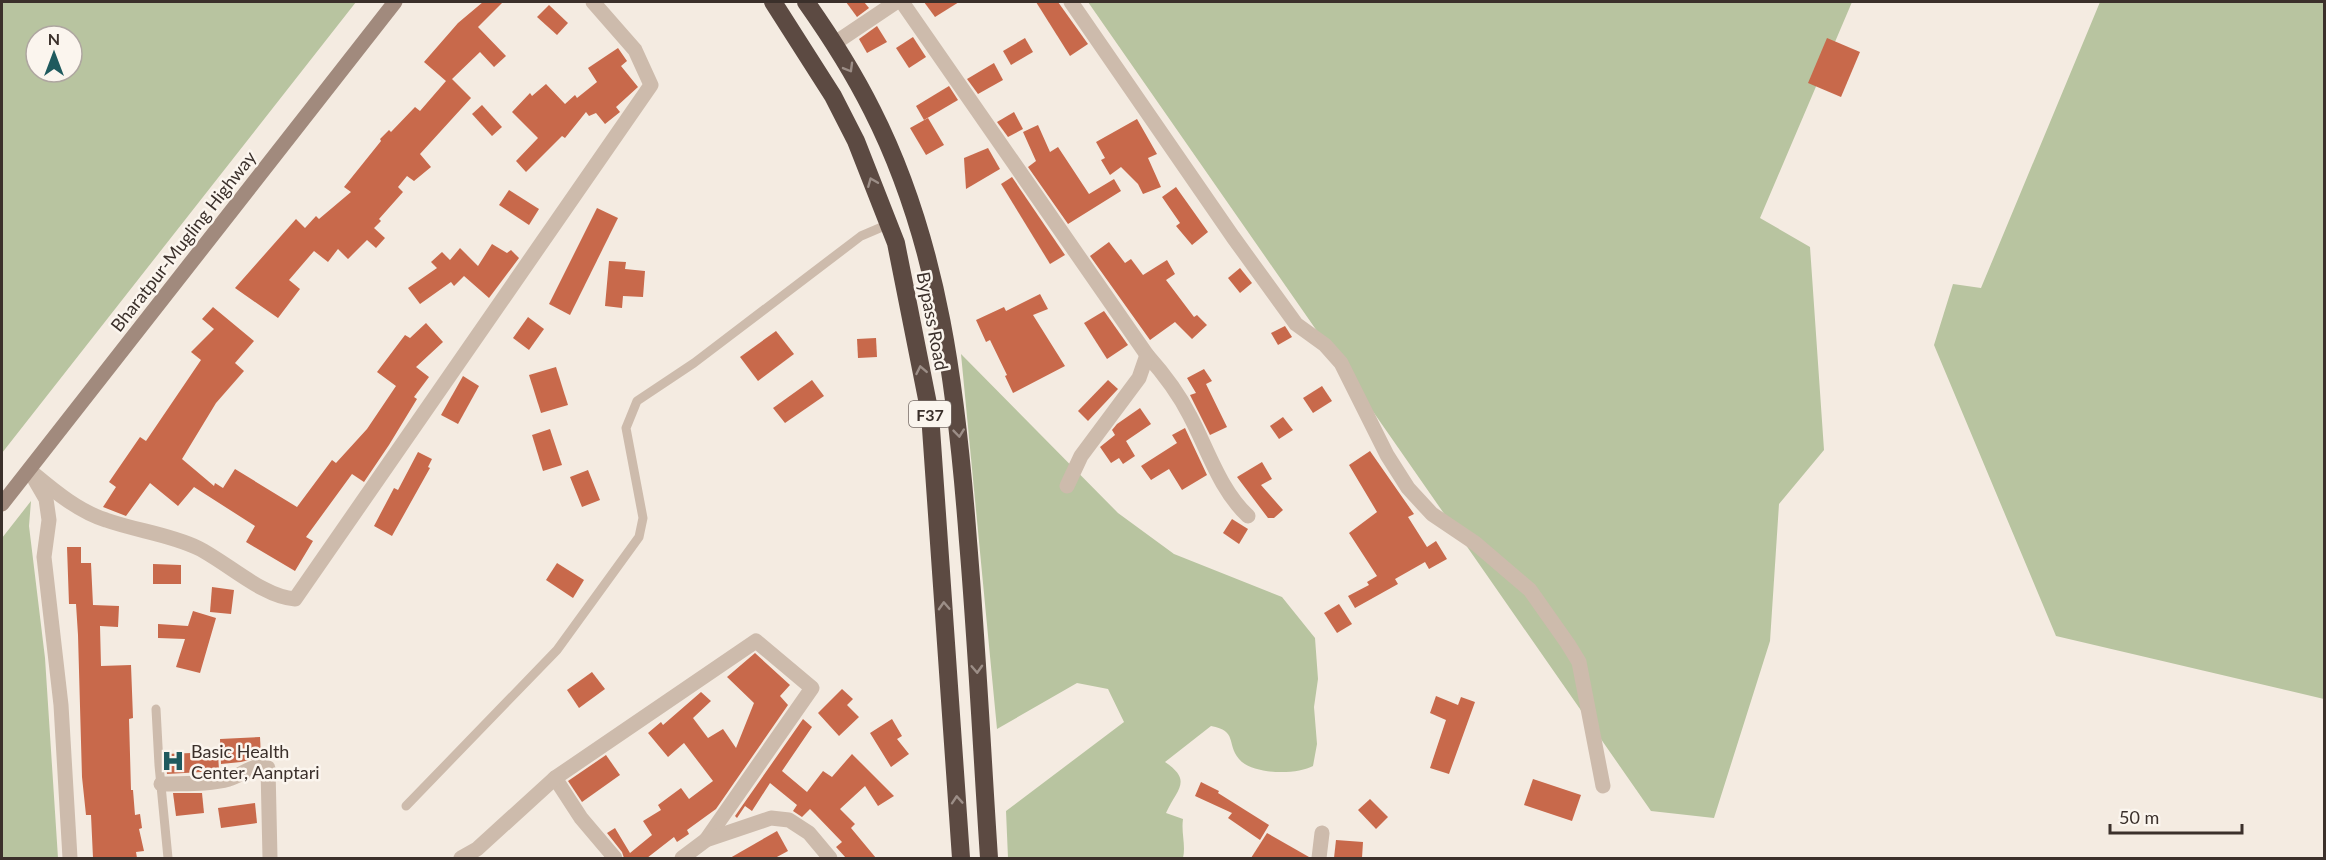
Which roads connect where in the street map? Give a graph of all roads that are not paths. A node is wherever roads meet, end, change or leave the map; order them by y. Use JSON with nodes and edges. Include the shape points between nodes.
{"nodes":[{"id":1,"x":395,"y":2,"type":"edge"},
{"id":2,"x":593,"y":2,"type":"edge"},
{"id":3,"x":773,"y":2,"type":"edge"},
{"id":4,"x":806,"y":2,"type":"edge"},
{"id":5,"x":896,"y":2,"type":"edge"},
{"id":6,"x":902,"y":2,"type":"edge"},
{"id":7,"x":1071,"y":2,"type":"edge"},
{"id":8,"x":834,"y":43,"type":"junction"},
{"id":9,"x":889,"y":224,"type":"junction"},
{"id":10,"x":919,"y":230,"type":"junction"},
{"id":11,"x":896,"y":243,"type":"junction"},
{"id":12,"x":1147,"y":355,"type":"junction"},
{"id":13,"x":29,"y":470,"type":"junction"},
{"id":14,"x":1067,"y":486,"type":"dead end"},
{"id":15,"x":2,"y":504,"type":"edge"},
{"id":16,"x":1248,"y":516,"type":"dead end"},
{"id":17,"x":156,"y":709,"type":"dead end"},
{"id":18,"x":555,"y":778,"type":"junction"},
{"id":19,"x":161,"y":784,"type":"junction"},
{"id":20,"x":1603,"y":786,"type":"dead end"},
{"id":21,"x":406,"y":806,"type":"dead end"},
{"id":22,"x":1323,"y":833,"type":"dead end"},
{"id":23,"x":706,"y":840,"type":"junction"},
{"id":24,"x":70,"y":858,"type":"edge"},
{"id":25,"x":168,"y":858,"type":"edge"},
{"id":26,"x":270,"y":858,"type":"edge"},
{"id":27,"x":460,"y":858,"type":"edge"},
{"id":28,"x":615,"y":858,"type":"edge"},
{"id":29,"x":682,"y":858,"type":"edge"},
{"id":30,"x":830,"y":858,"type":"edge"},
{"id":31,"x":961,"y":858,"type":"edge"},
{"id":32,"x":989,"y":858,"type":"edge"},
{"id":33,"x":1319,"y":858,"type":"edge"}],
"edges":[{"from":1,"to":13,"type":"main road","name":"Bharatpur-Mugling Highway"},
{"from":2,"to":13,"type":"street","via":[[635,50],[651,85],[295,600],[279,598],[221,559],[181,540],[86,512]]},
{"from":9,"to":3,"type":"highway","name":"Bypass Road","number":"F37","one_way":true,"via":[[856,141],[833,96]]},
{"from":4,"to":8,"type":"highway","name":"Bypass Road","number":"F37"},
{"from":5,"to":8,"type":"street"},
{"from":6,"to":12,"type":"street"},
{"from":7,"to":20,"type":"street","via":[[1296,324],[1325,345],[1341,363],[1408,488],[1432,514],[1475,543],[1530,590],[1568,644],[1579,663]]},
{"from":8,"to":10,"type":"highway","name":"Bypass Road","number":"F37","one_way":true,"via":[[873,110]]},
{"from":9,"to":11,"type":"highway","name":"Bypass Road","number":"F37"},
{"from":9,"to":21,"type":"lane","via":[[861,236],[694,363],[637,401],[626,428],[643,518],[639,537],[557,651]]},
{"from":10,"to":11,"type":"highway"},
{"from":10,"to":32,"type":"highway","name":"Bypass Road","number":"F37","one_way":true,"via":[[952,371],[974,615]]},
{"from":31,"to":11,"type":"highway","name":"Bypass Road","number":"F37","one_way":true,"via":[[930,414]]},
{"from":12,"to":14,"type":"street","via":[[1139,378],[1081,456]]},
{"from":12,"to":16,"type":"street","via":[[1190,414],[1232,501]]},
{"from":13,"to":15,"type":"main road","name":"Bharatpur-Mugling Highway"},
{"from":13,"to":24,"type":"street","via":[[46,499],[50,520],[44,557],[61,705]]},
{"from":17,"to":19,"type":"lane"},
{"from":18,"to":23,"type":"street","via":[[756,641],[812,688]]},
{"from":18,"to":27,"type":"street","via":[[477,849]]},
{"from":18,"to":28,"type":"street","via":[[581,818]]},
{"from":19,"to":25,"type":"lane"},
{"from":19,"to":26,"type":"street","via":[[230,779],[242,771],[268,768]]},
{"from":22,"to":33,"type":"street"},
{"from":23,"to":29,"type":"street"},
{"from":23,"to":30,"type":"street","via":[[771,818],[789,820],[809,833]]}]}
